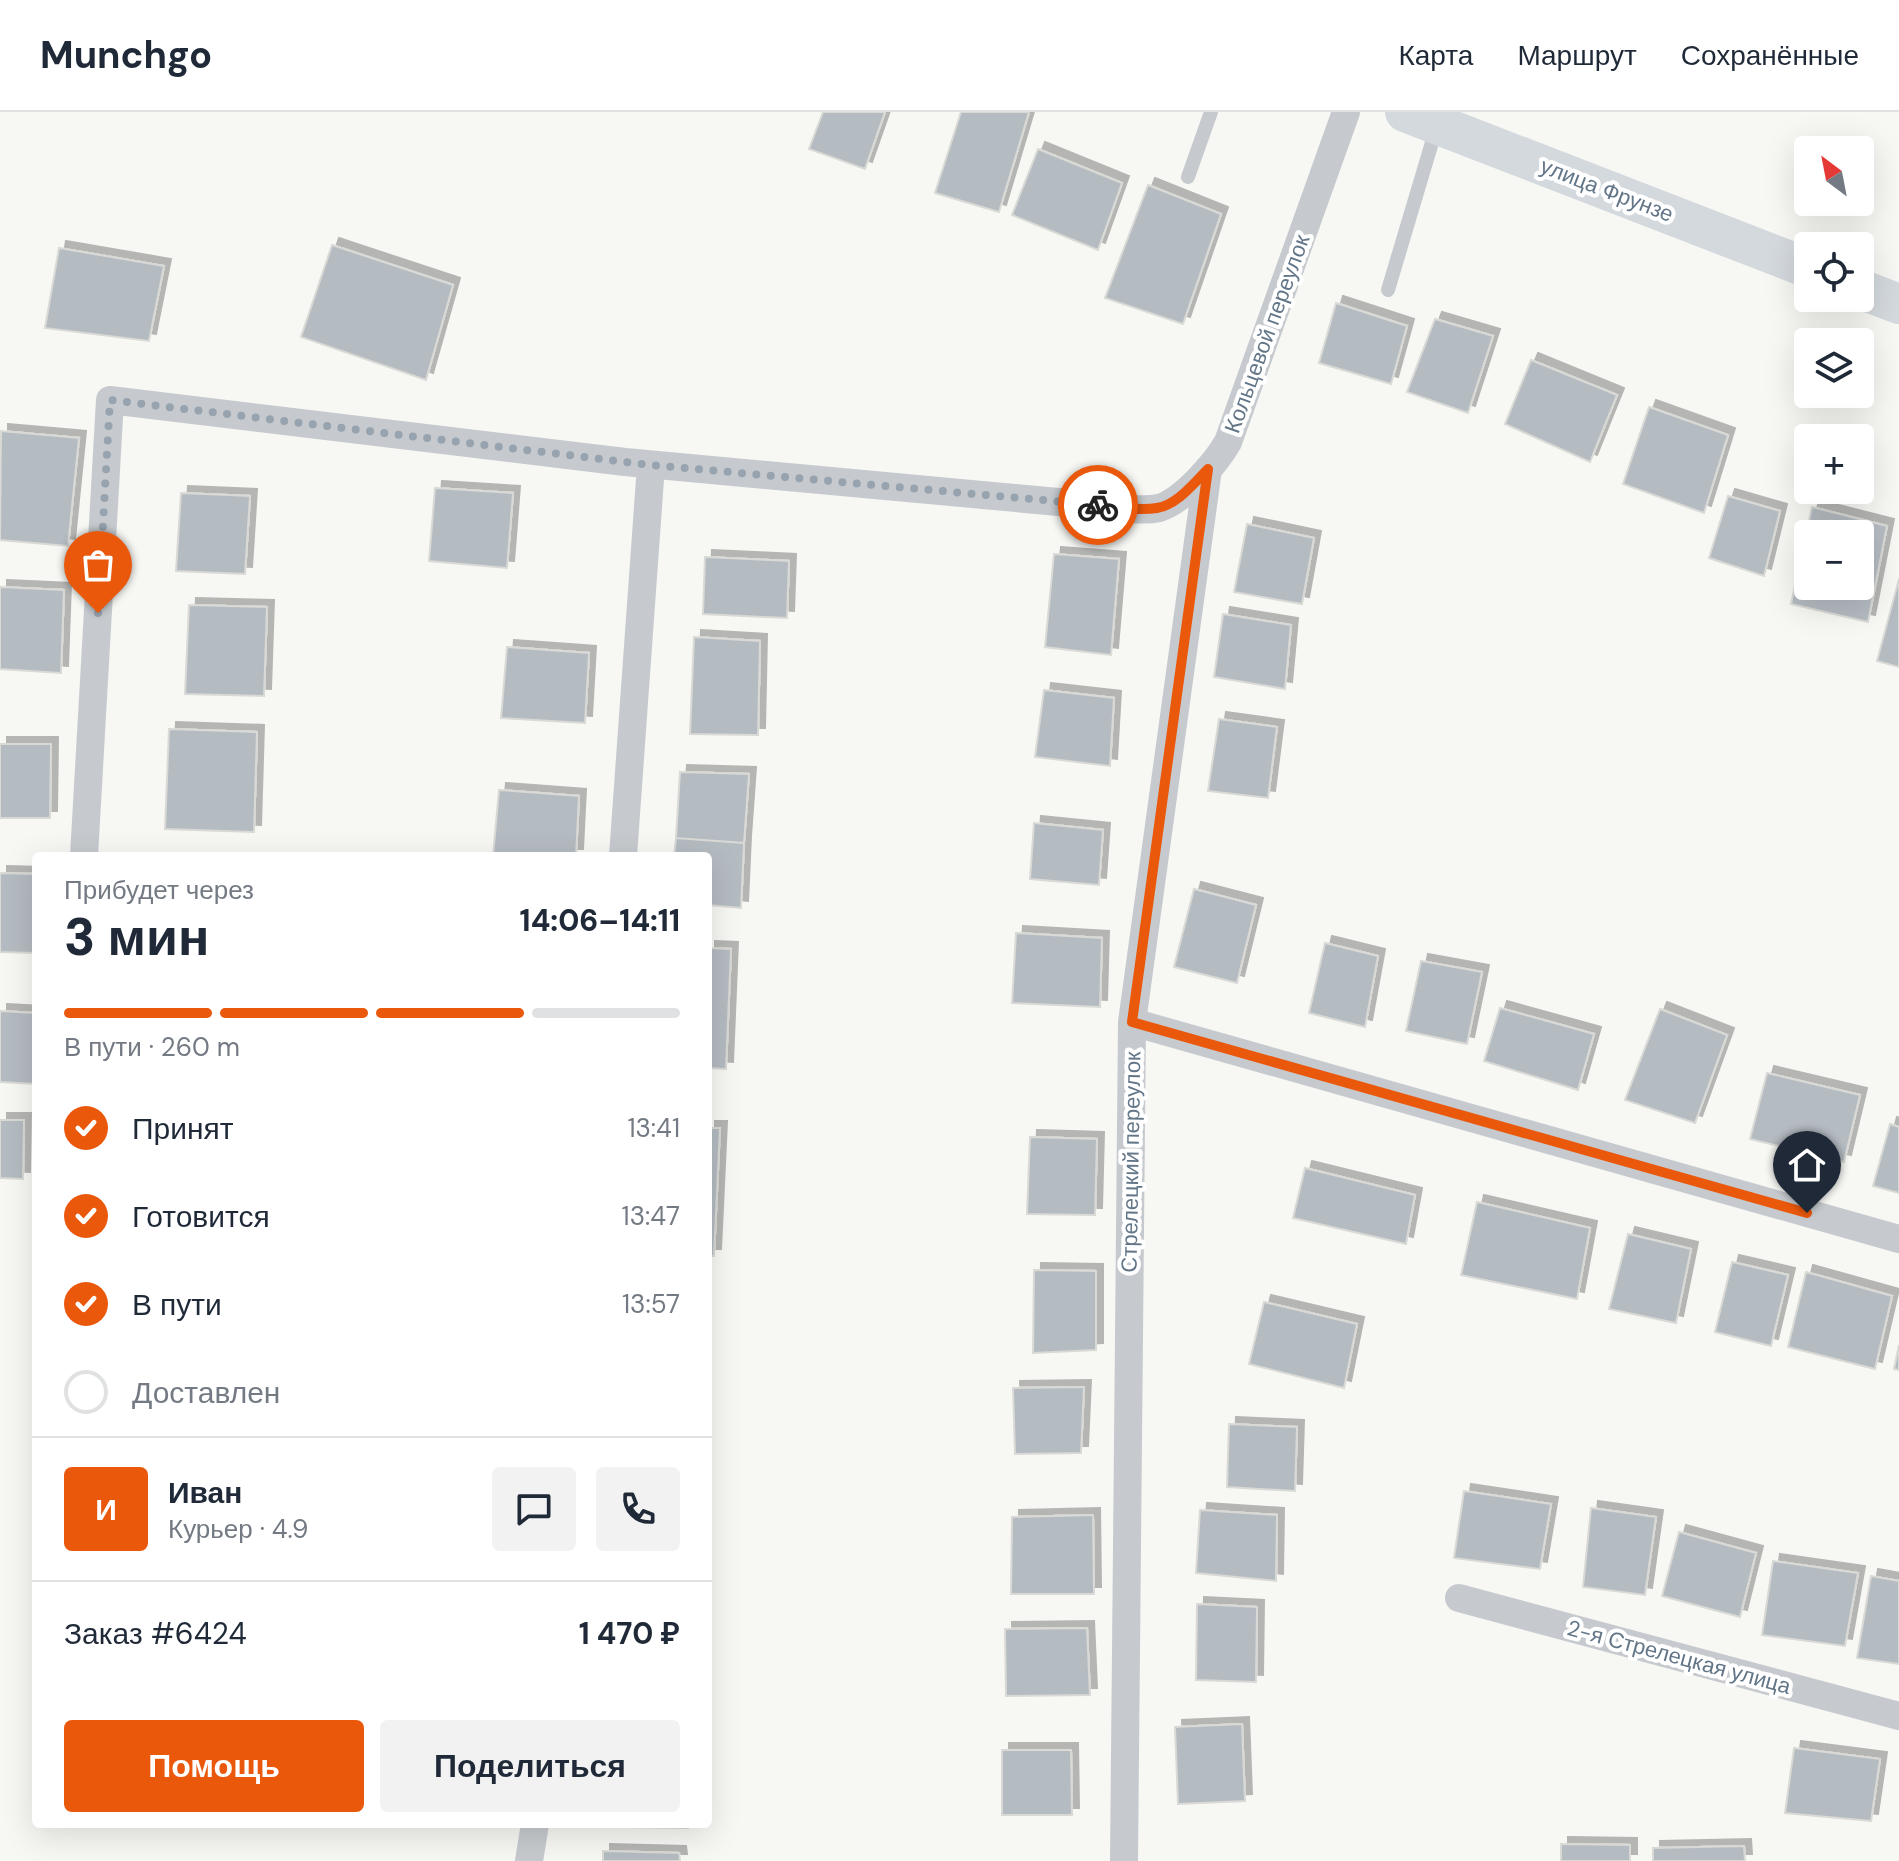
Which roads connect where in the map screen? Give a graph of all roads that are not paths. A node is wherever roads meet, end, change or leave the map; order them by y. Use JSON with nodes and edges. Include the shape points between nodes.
{"nodes":[{"id":1,"x":1211,"y":112,"type":"edge"},
{"id":2,"x":1346,"y":112,"type":"edge"},
{"id":3,"x":1421,"y":118,"type":"edge"},
{"id":4,"x":1188,"y":177,"type":"dead end"},
{"id":5,"x":1794,"y":263,"type":"edge"},
{"id":6,"x":1388,"y":290,"type":"dead end"},
{"id":7,"x":1874,"y":294,"type":"edge"},
{"id":8,"x":1899,"y":304,"type":"edge"},
{"id":9,"x":651,"y":465,"type":"junction"},
{"id":10,"x":1208,"y":469,"type":"junction"},
{"id":11,"x":84,"y":852,"type":"edge"},
{"id":12,"x":623,"y":852,"type":"edge"},
{"id":13,"x":1132,"y":1022,"type":"junction"},
{"id":14,"x":1899,"y":1239,"type":"edge"},
{"id":15,"x":1459,"y":1598,"type":"dead end"},
{"id":16,"x":1899,"y":1716,"type":"edge"},
{"id":17,"x":534,"y":1828,"type":"edge"},
{"id":18,"x":529,"y":1861,"type":"edge"},
{"id":19,"x":1124,"y":1861,"type":"edge"}],
"edges":[{"from":1,"to":4,"type":"lane"},
{"from":2,"to":10,"type":"street","name":"Кольцевой переулок","via":[[1228,442]]},
{"from":3,"to":5,"type":"street","name":"улица Фрунзе"},
{"from":3,"to":6,"type":"lane"},
{"from":7,"to":8,"type":"street"},
{"from":9,"to":10,"type":"street","name":"Кольцевой переулок","via":[[1135,508],[1172,502]]},
{"from":9,"to":11,"type":"street","name":"Кольцевой переулок","via":[[110,400]]},
{"from":9,"to":12,"type":"street"},
{"from":10,"to":13,"type":"street","name":"Стрелецкий переулок"},
{"from":13,"to":14,"type":"street"},
{"from":13,"to":19,"type":"street","name":"Стрелецкий переулок"},
{"from":15,"to":16,"type":"street","name":"2-я Стрелецкая улица"},
{"from":17,"to":18,"type":"street"}]}
